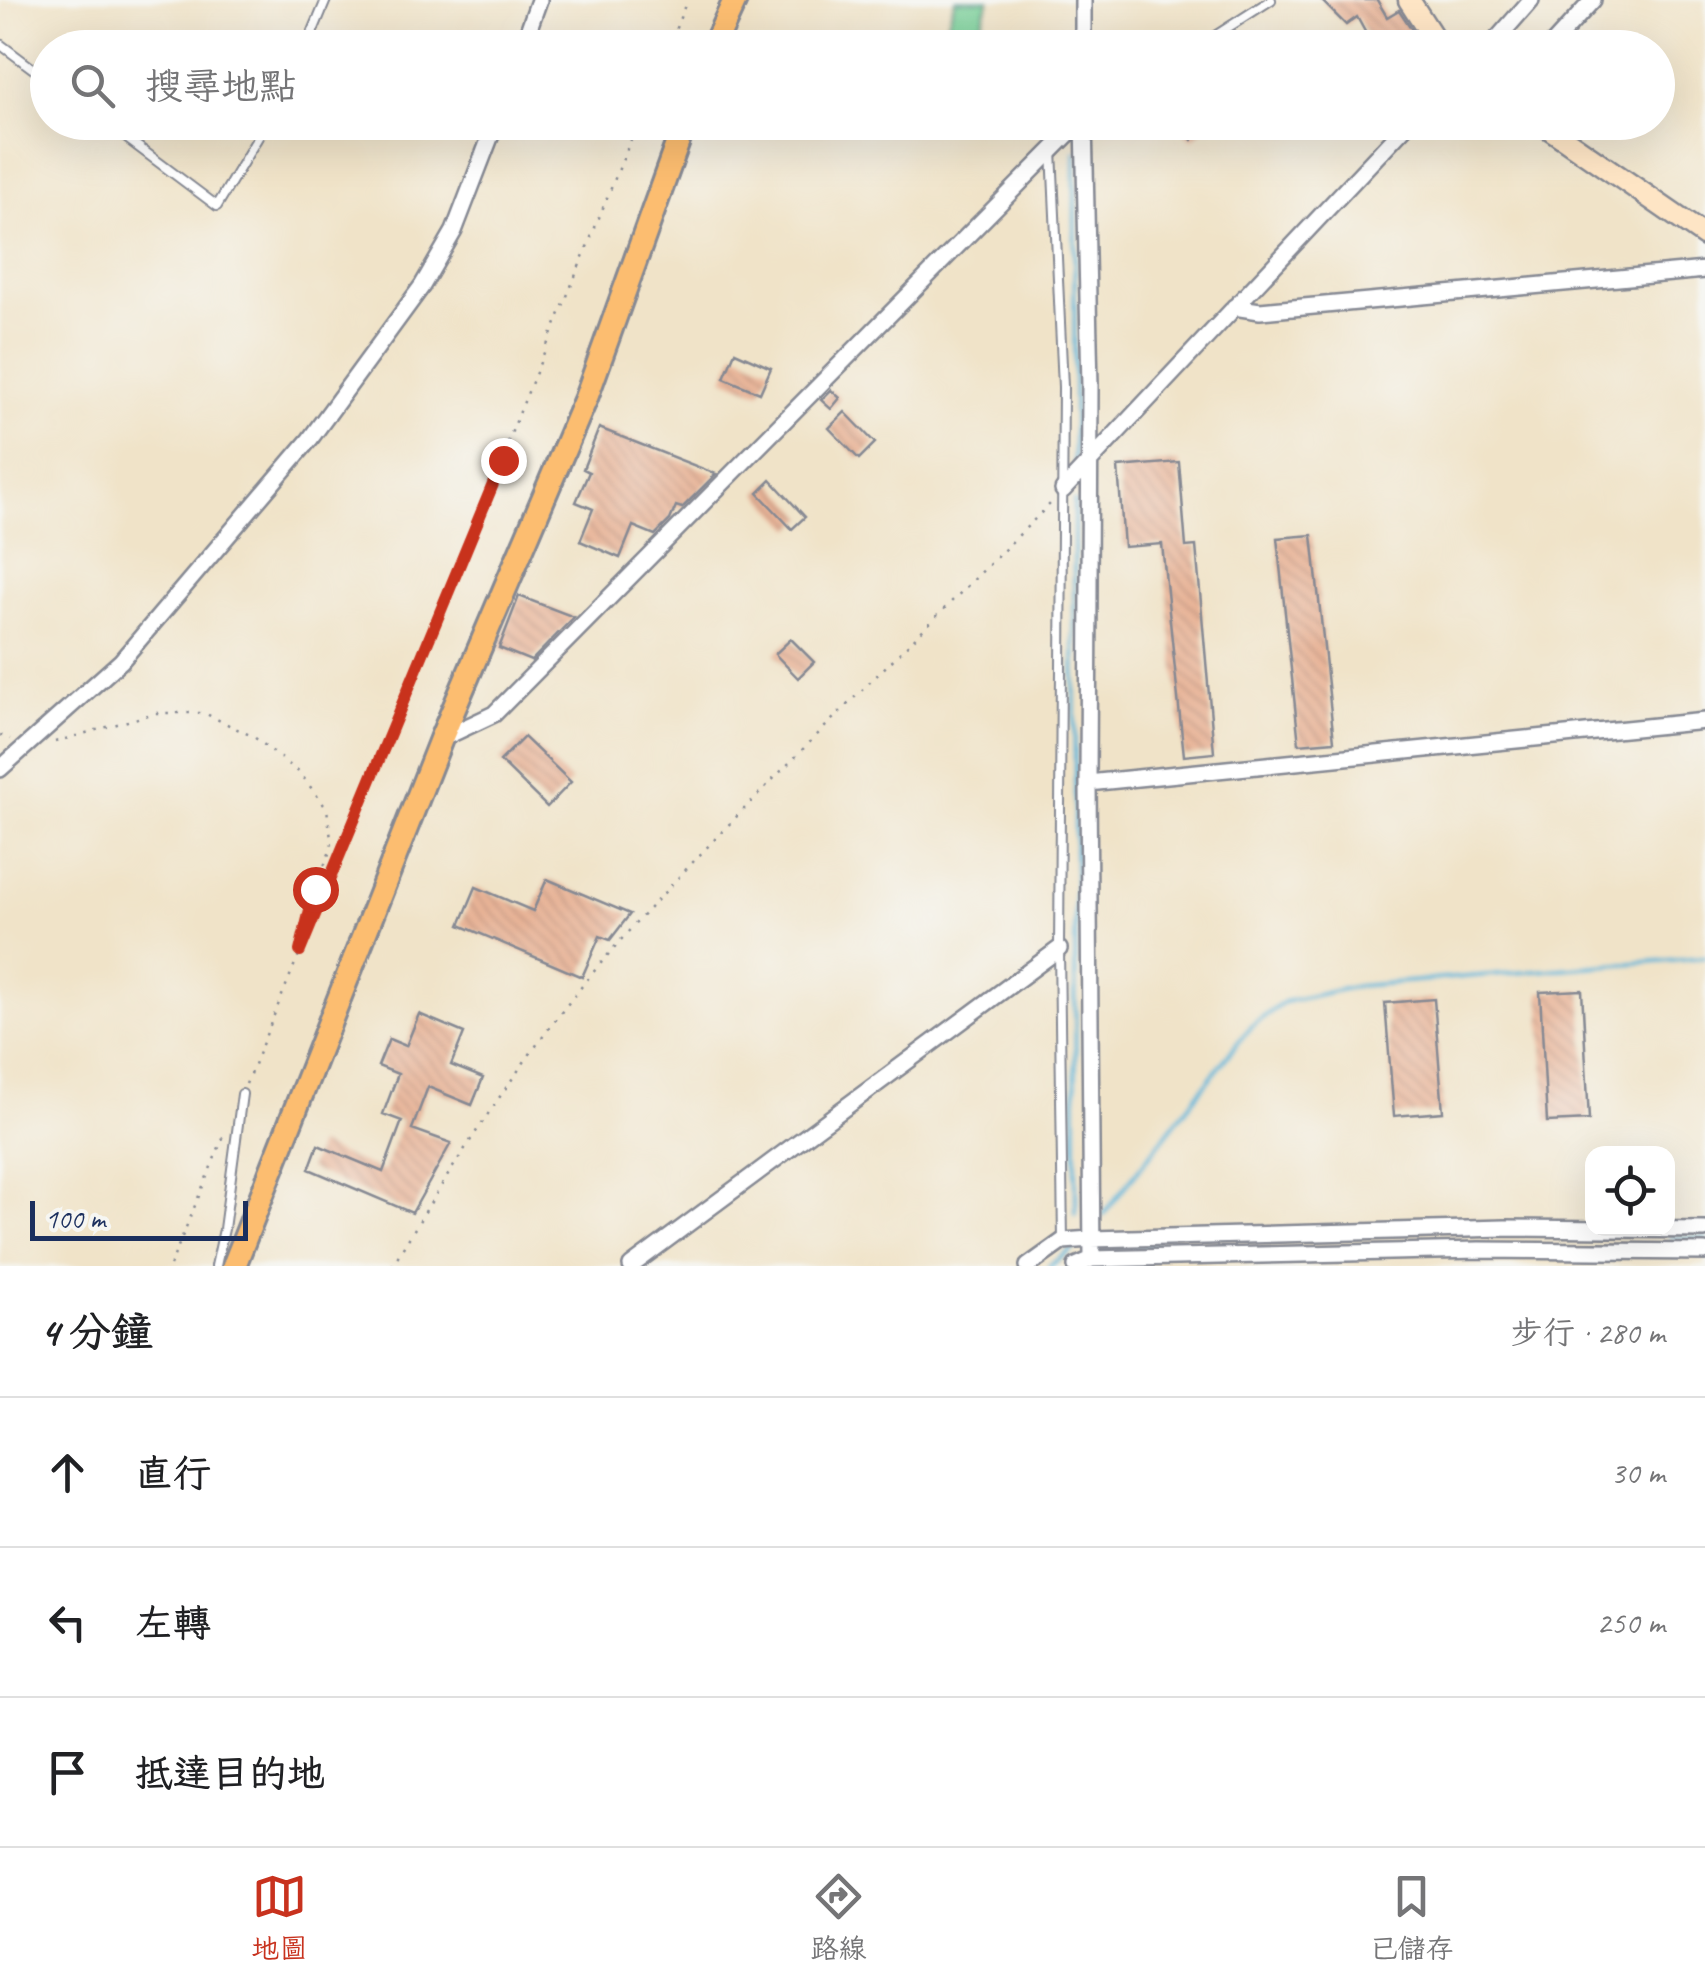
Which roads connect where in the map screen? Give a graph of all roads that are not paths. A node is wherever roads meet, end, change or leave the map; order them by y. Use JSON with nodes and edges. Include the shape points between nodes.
{"nodes":[{"id":1,"x":326,"y":0,"type":"edge"},
{"id":2,"x":539,"y":0,"type":"edge"},
{"id":3,"x":735,"y":0,"type":"edge"},
{"id":4,"x":1083,"y":0,"type":"edge"},
{"id":5,"x":1271,"y":0,"type":"edge"},
{"id":6,"x":1409,"y":0,"type":"edge"},
{"id":7,"x":1532,"y":0,"type":"edge"},
{"id":8,"x":1593,"y":0,"type":"edge"},
{"id":9,"x":314,"y":30,"type":"edge"},
{"id":10,"x":528,"y":30,"type":"edge"},
{"id":11,"x":721,"y":30,"type":"edge"},
{"id":12,"x":1084,"y":30,"type":"edge"},
{"id":13,"x":1224,"y":30,"type":"edge"},
{"id":14,"x":1428,"y":30,"type":"edge"},
{"id":15,"x":1504,"y":30,"type":"edge"},
{"id":16,"x":1566,"y":30,"type":"edge"},
{"id":17,"x":0,"y":44,"type":"edge"},
{"id":18,"x":30,"y":66,"type":"edge"},
{"id":19,"x":129,"y":140,"type":"edge"},
{"id":20,"x":256,"y":140,"type":"edge"},
{"id":21,"x":489,"y":140,"type":"edge"},
{"id":22,"x":679,"y":140,"type":"edge"},
{"id":23,"x":1061,"y":140,"type":"edge"},
{"id":24,"x":1082,"y":140,"type":"edge"},
{"id":25,"x":1392,"y":140,"type":"edge"},
{"id":26,"x":1566,"y":140,"type":"edge"},
{"id":27,"x":1052,"y":148,"type":"junction"},
{"id":28,"x":1705,"y":236,"type":"edge"},
{"id":29,"x":1705,"y":270,"type":"edge"},
{"id":30,"x":1234,"y":307,"type":"junction"},
{"id":31,"x":1088,"y":465,"type":"junction"},
{"id":32,"x":1063,"y":490,"type":"junction"},
{"id":33,"x":1705,"y":721,"type":"edge"},
{"id":34,"x":441,"y":739,"type":"junction"},
{"id":35,"x":0,"y":769,"type":"edge"},
{"id":36,"x":1088,"y":783,"type":"junction"},
{"id":37,"x":1059,"y":949,"type":"junction"},
{"id":38,"x":242,"y":1094,"type":"road end"},
{"id":39,"x":1705,"y":1230,"type":"edge"},
{"id":40,"x":1091,"y":1239,"type":"junction"},
{"id":41,"x":1062,"y":1240,"type":"junction"},
{"id":42,"x":1705,"y":1252,"type":"edge"},
{"id":43,"x":1084,"y":1263,"type":"edge"},
{"id":44,"x":216,"y":1266,"type":"edge"},
{"id":45,"x":234,"y":1266,"type":"edge"},
{"id":46,"x":631,"y":1266,"type":"edge"},
{"id":47,"x":1028,"y":1266,"type":"edge"}],
"edges":[{"from":1,"to":9,"type":"lane"},
{"from":2,"to":10,"type":"street"},
{"from":3,"to":11,"type":"main road"},
{"from":4,"to":12,"type":"street"},
{"from":5,"to":13,"type":"lane"},
{"from":6,"to":14,"type":"street"},
{"from":7,"to":15,"type":"street"},
{"from":8,"to":16,"type":"street"},
{"from":17,"to":18,"type":"lane"},
{"from":19,"to":20,"type":"lane","via":[[218,206]]},
{"from":21,"to":35,"type":"street","via":[[454,232],[422,286],[310,439],[122,660]]},
{"from":22,"to":34,"type":"main road","via":[[586,398]]},
{"from":23,"to":27,"type":"street"},
{"from":24,"to":31,"type":"street"},
{"from":25,"to":30,"type":"street"},
{"from":26,"to":28,"type":"street"},
{"from":27,"to":32,"type":"lane"},
{"from":27,"to":34,"type":"street","via":[[494,714]]},
{"from":29,"to":30,"type":"street","via":[[1260,311]]},
{"from":30,"to":31,"type":"street"},
{"from":31,"to":32,"type":"street"},
{"from":31,"to":36,"type":"street"},
{"from":32,"to":37,"type":"lane"},
{"from":33,"to":36,"type":"street"},
{"from":34,"to":45,"type":"main road"},
{"from":36,"to":40,"type":"street"},
{"from":37,"to":41,"type":"lane"},
{"from":37,"to":46,"type":"street"},
{"from":38,"to":44,"type":"lane"},
{"from":39,"to":40,"type":"street"},
{"from":40,"to":41,"type":"street"},
{"from":40,"to":43,"type":"street"},
{"from":41,"to":47,"type":"street"},
{"from":42,"to":43,"type":"street","via":[[1479,1250]]}]}
